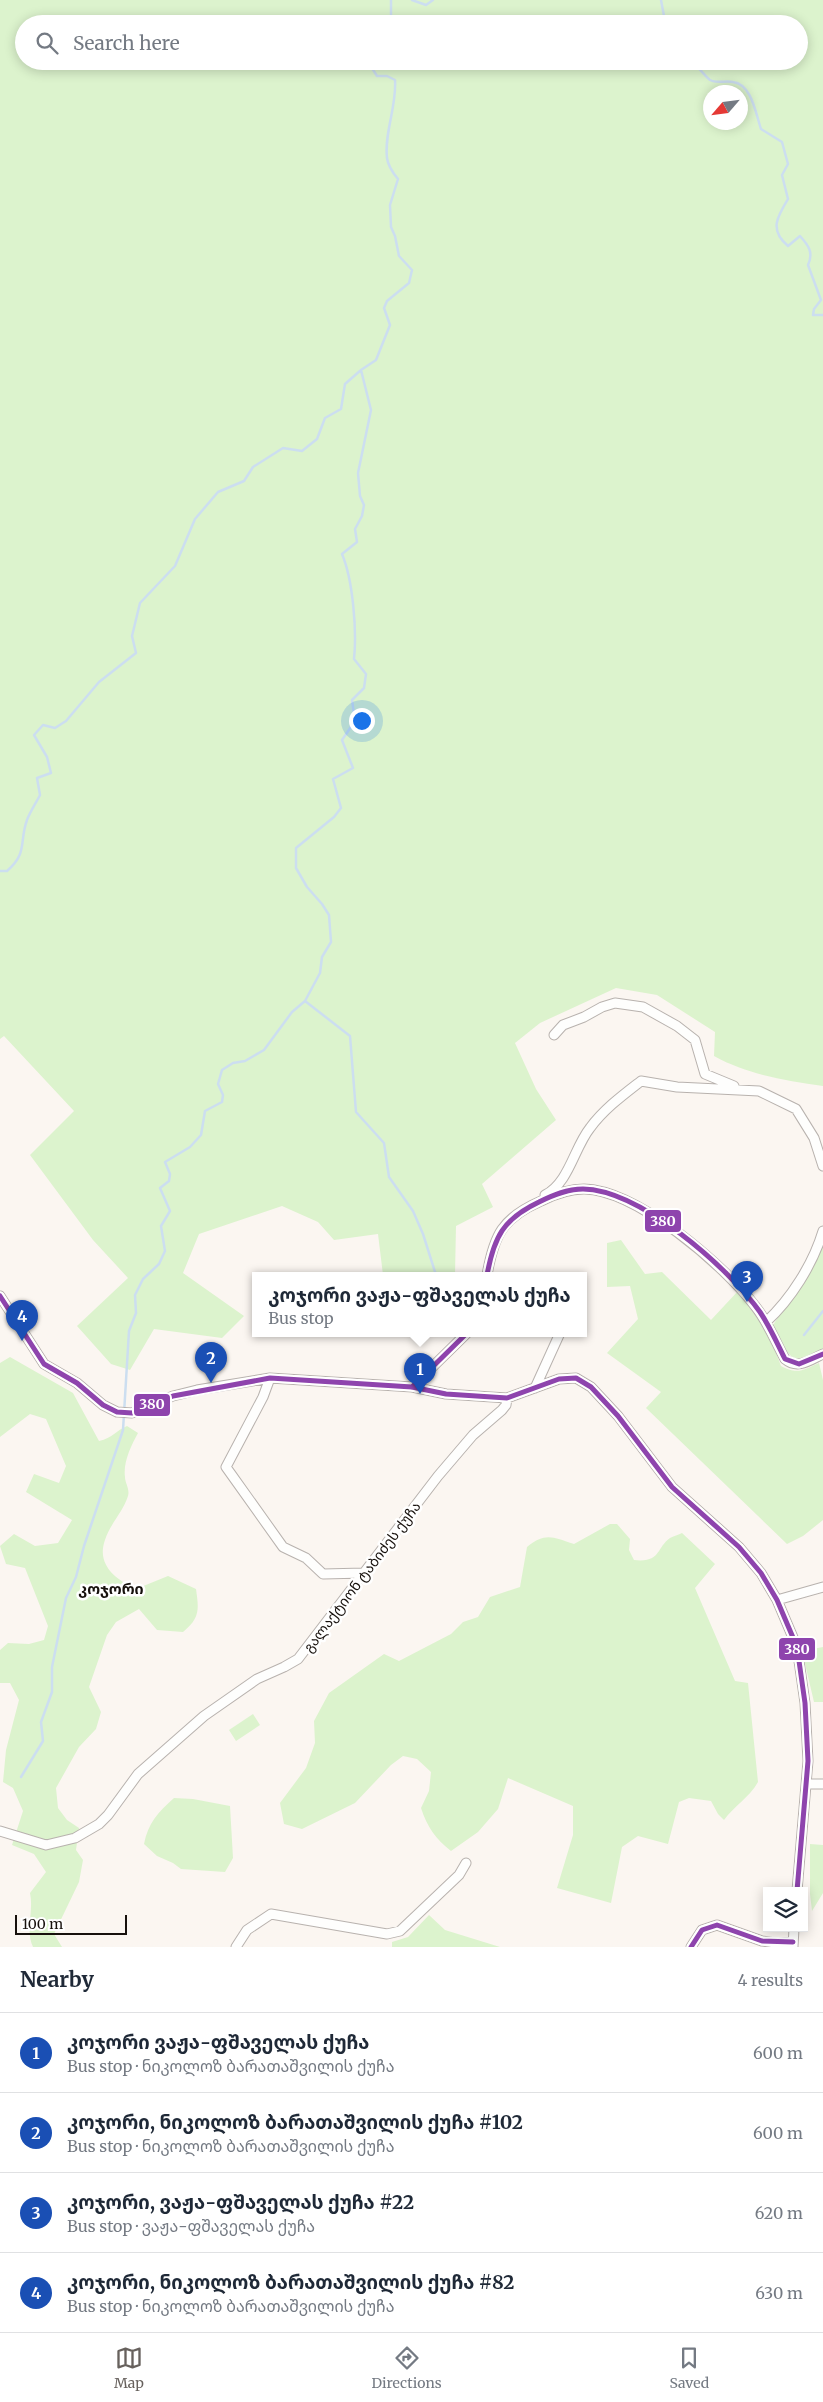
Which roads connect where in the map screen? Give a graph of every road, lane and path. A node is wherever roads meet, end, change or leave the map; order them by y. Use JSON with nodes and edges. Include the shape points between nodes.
{"nodes":[{"id":1,"x":554,"y":1035,"type":"dead end"},
{"id":2,"x":740,"y":1089,"type":"junction"},
{"id":3,"x":823,"y":1166,"type":"edge"},
{"id":4,"x":529,"y":1206,"type":"junction"},
{"id":5,"x":823,"y":1231,"type":"edge"},
{"id":6,"x":488,"y":1272,"type":"edge"},
{"id":7,"x":0,"y":1296,"type":"edge"},
{"id":8,"x":766,"y":1322,"type":"junction"},
{"id":9,"x":463,"y":1337,"type":"edge"},
{"id":10,"x":558,"y":1337,"type":"edge"},
{"id":11,"x":823,"y":1354,"type":"edge"},
{"id":12,"x":270,"y":1378,"type":"junction"},
{"id":13,"x":412,"y":1387,"type":"junction"},
{"id":14,"x":535,"y":1388,"type":"junction"},
{"id":15,"x":507,"y":1398,"type":"junction"},
{"id":16,"x":364,"y":1574,"type":"junction"},
{"id":17,"x":823,"y":1587,"type":"edge"},
{"id":18,"x":777,"y":1600,"type":"junction"},
{"id":19,"x":806,"y":1784,"type":"junction"},
{"id":20,"x":823,"y":1784,"type":"edge"},
{"id":21,"x":0,"y":1831,"type":"edge"},
{"id":22,"x":466,"y":1863,"type":"dead end"},
{"id":23,"x":797,"y":1887,"type":"edge"},
{"id":24,"x":793,"y":1944,"type":"edge"},
{"id":25,"x":236,"y":1947,"type":"edge"},
{"id":26,"x":691,"y":1947,"type":"edge"}],
"edges":[{"from":1,"to":2,"type":"street","via":[[562,1026],[602,1007],[615,1003],[643,1006],[695,1040],[705,1074]]},
{"from":2,"to":3,"type":"street","via":[[759,1091],[796,1109],[814,1138]]},
{"from":2,"to":4,"type":"street","via":[[677,1087],[641,1081],[615,1101],[590,1128],[558,1185]]},
{"from":4,"to":6,"type":"street","via":[[502,1226],[491,1252]]},
{"from":4,"to":8,"type":"street","via":[[568,1190],[586,1189],[616,1195],[631,1202],[660,1220],[720,1268]]},
{"from":5,"to":8,"type":"street","via":[[799,1280],[782,1307]]},
{"from":7,"to":12,"type":"street","via":[[44,1364],[117,1412],[132,1412],[198,1390]]},
{"from":8,"to":11,"type":"street","via":[[791,1363],[804,1364]]},
{"from":9,"to":13,"type":"street"},
{"from":10,"to":14,"type":"street"},
{"from":12,"to":13,"type":"street"},
{"from":12,"to":16,"type":"street","via":[[226,1468],[283,1547],[306,1558],[323,1574]]},
{"from":13,"to":15,"type":"street","via":[[446,1394]]},
{"from":14,"to":15,"type":"street"},
{"from":14,"to":18,"type":"street","via":[[559,1379],[576,1378],[591,1387],[618,1416],[672,1487],[739,1547],[762,1573]]},
{"from":15,"to":16,"type":"street","name":"გალაქტიონ ტაბიძეს ქუჩა","via":[[502,1410],[473,1435]]},
{"from":16,"to":21,"type":"street","name":"გალაქტიონ ტაბიძეს ქუჩა","via":[[303,1654],[257,1679],[204,1716],[138,1774],[99,1824],[75,1838],[46,1845]]},
{"from":17,"to":18,"type":"street"},
{"from":18,"to":19,"type":"street","via":[[797,1647],[806,1703]]},
{"from":19,"to":20,"type":"street"},
{"from":19,"to":23,"type":"street"},
{"from":22,"to":25,"type":"street","via":[[459,1875],[400,1931],[387,1934],[271,1914],[247,1930]]},
{"from":24,"to":26,"type":"street","via":[[762,1941],[717,1925],[702,1930]]}]}
